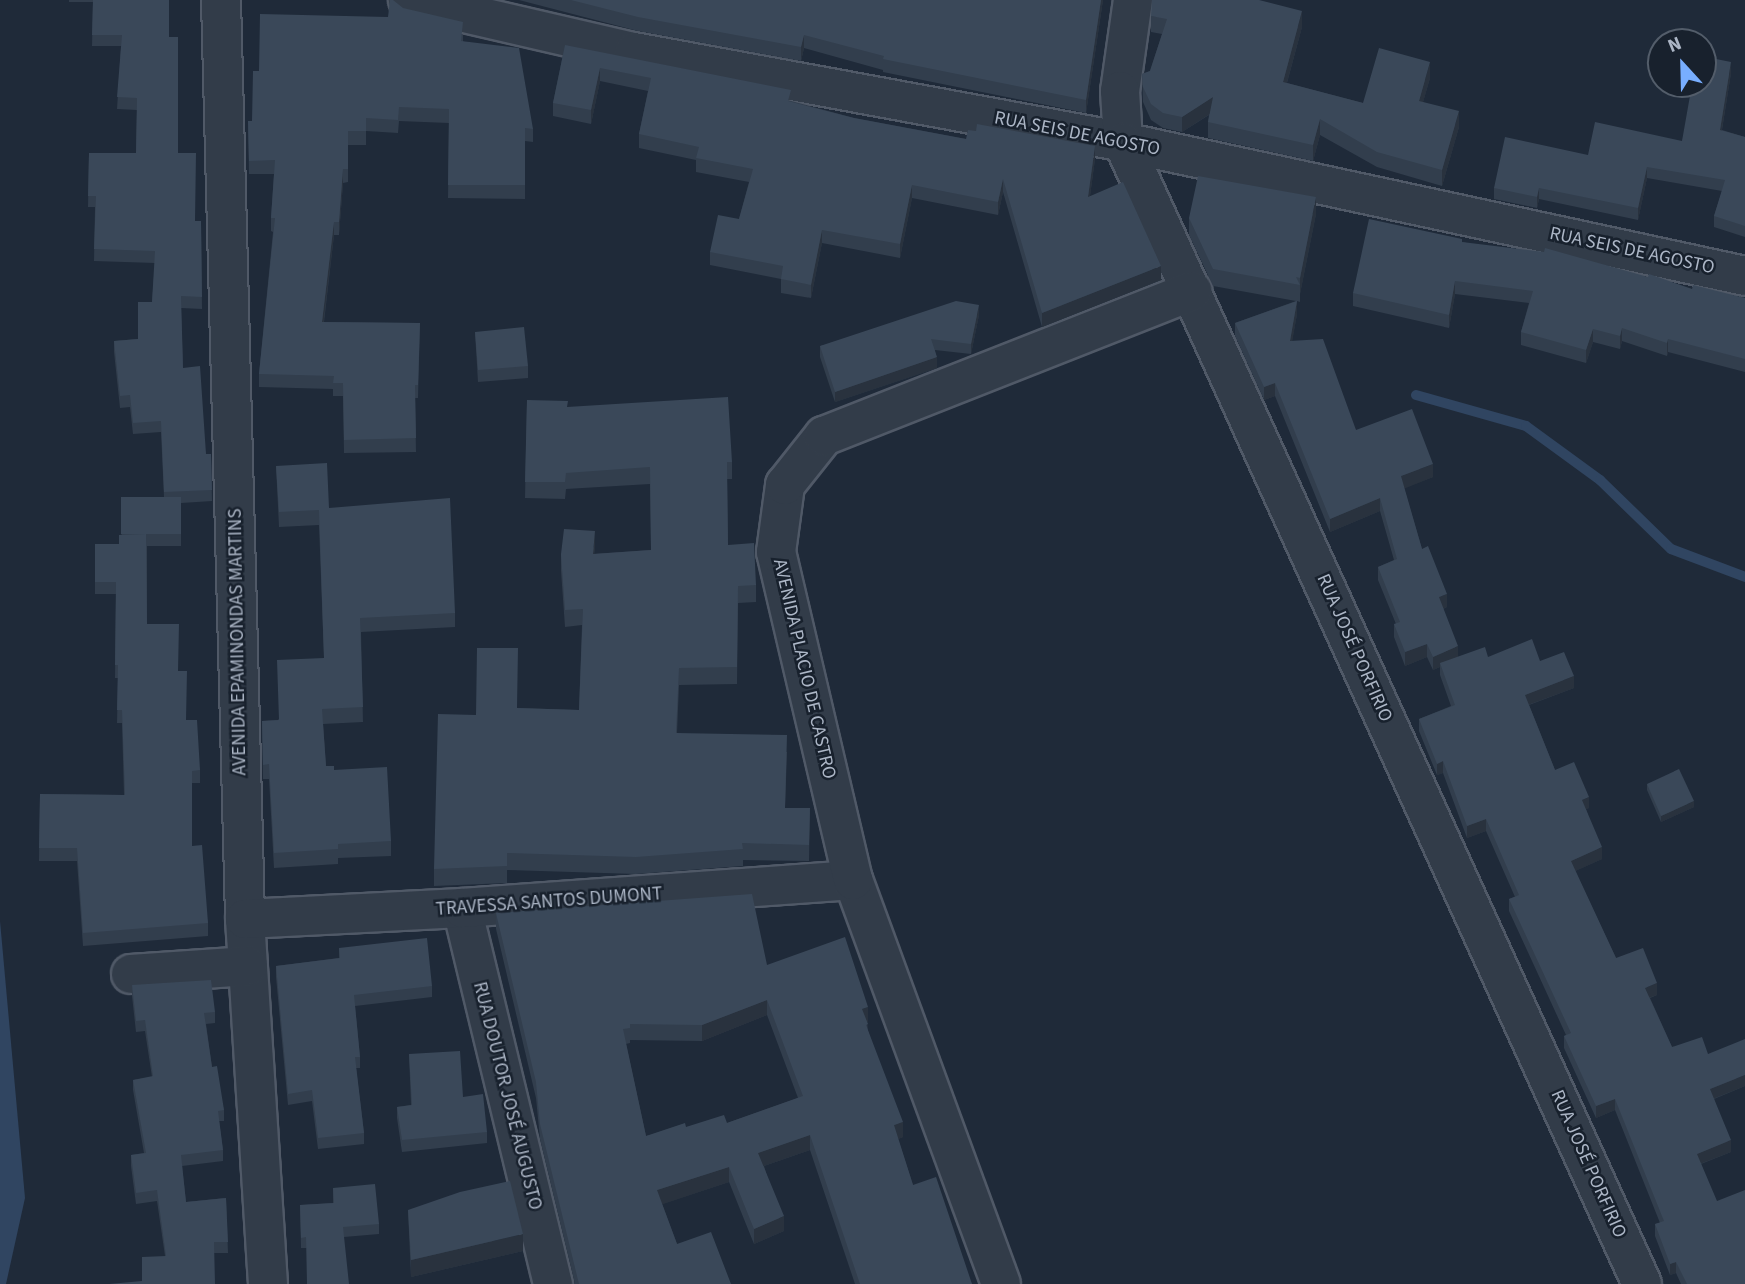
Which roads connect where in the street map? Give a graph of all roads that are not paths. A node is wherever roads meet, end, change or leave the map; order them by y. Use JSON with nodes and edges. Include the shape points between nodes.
{"nodes":[{"id":1,"x":221,"y":0,"type":"edge"},
{"id":2,"x":408,"y":0,"type":"edge"},
{"id":3,"x":1133,"y":0,"type":"edge"},
{"id":4,"x":1124,"y":142,"type":"junction"},
{"id":5,"x":1745,"y":276,"type":"edge"},
{"id":6,"x":1192,"y":291,"type":"junction"},
{"id":7,"x":853,"y":880,"type":"junction"},
{"id":8,"x":461,"y":908,"type":"junction"},
{"id":9,"x":245,"y":919,"type":"junction"},
{"id":10,"x":248,"y":966,"type":"junction"},
{"id":11,"x":131,"y":974,"type":"dead end"},
{"id":12,"x":268,"y":1284,"type":"edge"},
{"id":13,"x":553,"y":1284,"type":"edge"},
{"id":14,"x":1001,"y":1284,"type":"edge"},
{"id":15,"x":1642,"y":1284,"type":"edge"}],
"edges":[{"from":1,"to":9,"type":"street","name":"AVENIDA EPAMINONDAS MARTINS"},
{"from":2,"to":4,"type":"street","name":"RUA SEIS DE AGOSTO","via":[[634,52]]},
{"from":3,"to":4,"type":"street","name":"RUA JOSÉ PORFIRIO","via":[[1120,90]]},
{"from":4,"to":5,"type":"street","name":"RUA SEIS DE AGOSTO"},
{"from":4,"to":6,"type":"street","name":"RUA JOSÉ PORFIRIO"},
{"from":6,"to":7,"type":"street","name":"AVENIDA PLACIO DE CASTRO","via":[[824,436],[785,485],[776,552]]},
{"from":6,"to":15,"type":"street","name":"RUA JOSÉ PORFIRIO"},
{"from":7,"to":8,"type":"street","name":"TRAVESSA SANTOS DUMONT"},
{"from":7,"to":14,"type":"street","name":"AVENIDA PLACIO DE CASTRO"},
{"from":8,"to":9,"type":"street","name":"TRAVESSA SANTOS DUMONT"},
{"from":8,"to":13,"type":"street","name":"RUA DOUTOR JOSÉ AUGUSTO"},
{"from":9,"to":10,"type":"street","name":"AVENIDA EPAMINONDAS MARTINS"},
{"from":10,"to":11,"type":"street"},
{"from":10,"to":12,"type":"street","name":"AVENIDA EPAMINONDAS MARTINS"}]}
